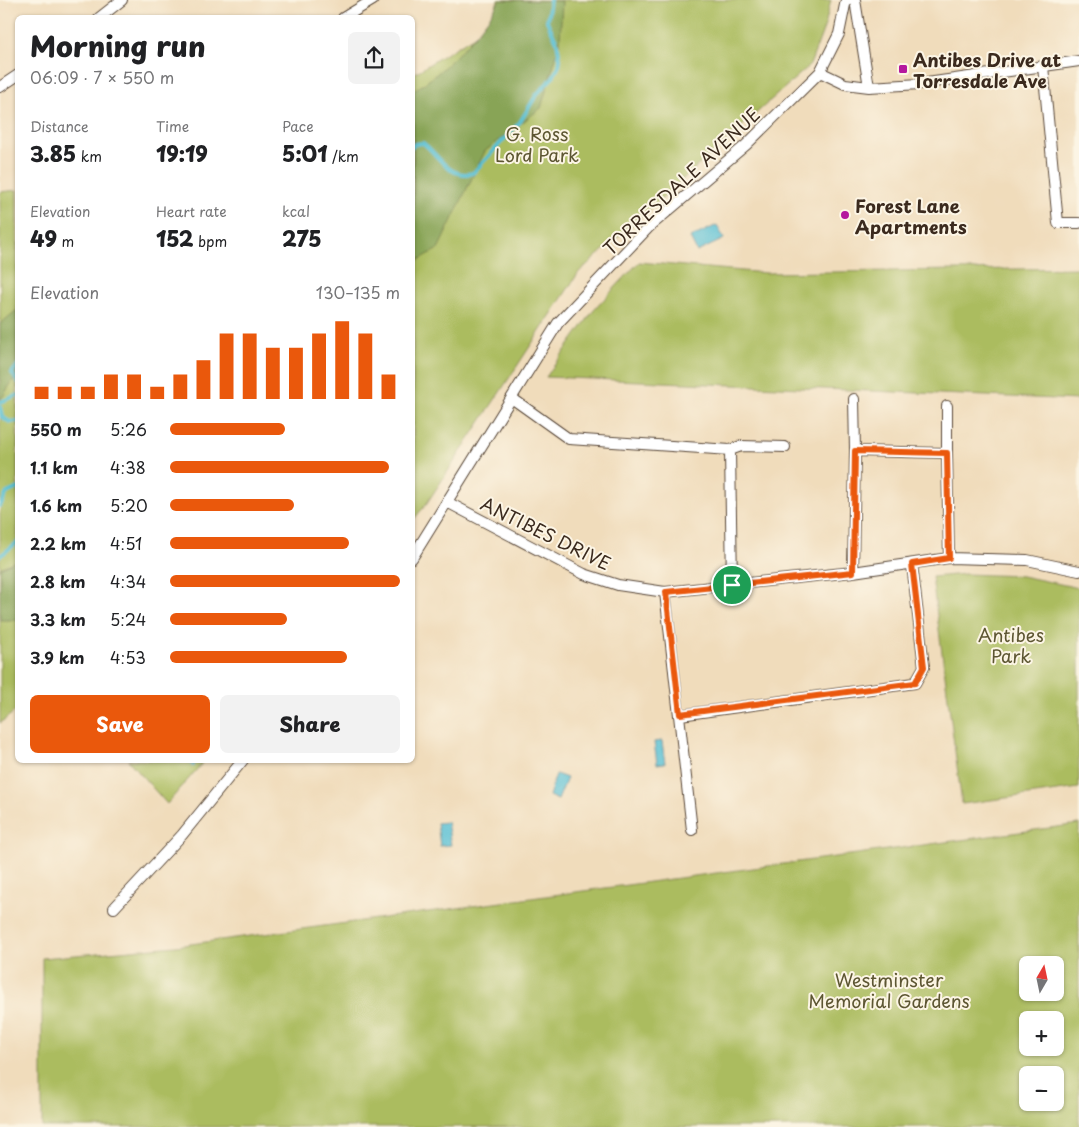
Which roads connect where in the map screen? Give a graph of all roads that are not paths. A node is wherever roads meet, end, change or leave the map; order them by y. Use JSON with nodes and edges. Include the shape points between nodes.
{"nodes":[{"id":1,"x":122,"y":0,"type":"edge"},
{"id":2,"x":373,"y":0,"type":"edge"},
{"id":3,"x":846,"y":0,"type":"edge"},
{"id":4,"x":855,"y":0,"type":"edge"},
{"id":5,"x":103,"y":15,"type":"edge"},
{"id":6,"x":348,"y":15,"type":"edge"},
{"id":7,"x":1079,"y":61,"type":"edge"},
{"id":8,"x":1043,"y":66,"type":"junction"},
{"id":9,"x":820,"y":72,"type":"junction"},
{"id":10,"x":15,"y":77,"type":"edge"},
{"id":11,"x":0,"y":87,"type":"edge"},
{"id":12,"x":869,"y":87,"type":"junction"},
{"id":13,"x":1079,"y":222,"type":"edge"},
{"id":14,"x":513,"y":399,"type":"junction"},
{"id":15,"x":854,"y":399,"type":"dead end"},
{"id":16,"x":947,"y":406,"type":"dead end"},
{"id":17,"x":785,"y":447,"type":"dead end"},
{"id":18,"x":730,"y":450,"type":"junction"},
{"id":19,"x":855,"y":451,"type":"junction"},
{"id":20,"x":947,"y":453,"type":"junction"},
{"id":21,"x":447,"y":502,"type":"junction"},
{"id":22,"x":415,"y":553,"type":"edge"},
{"id":23,"x":949,"y":558,"type":"junction"},
{"id":24,"x":912,"y":564,"type":"junction"},
{"id":25,"x":1079,"y":571,"type":"edge"},
{"id":26,"x":853,"y":572,"type":"junction"},
{"id":27,"x":732,"y":585,"type":"junction"},
{"id":28,"x":666,"y":592,"type":"junction"},
{"id":29,"x":680,"y":714,"type":"junction"},
{"id":30,"x":241,"y":763,"type":"edge"},
{"id":31,"x":692,"y":830,"type":"dead end"},
{"id":32,"x":114,"y":908,"type":"dead end"}],
"edges":[{"from":1,"to":5,"type":"street"},
{"from":2,"to":6,"type":"street"},
{"from":3,"to":9,"type":"street","name":"TORRESDALE AVENUE","via":[[839,34]]},
{"from":4,"to":12,"type":"street"},
{"from":7,"to":8,"type":"street"},
{"from":8,"to":12,"type":"street","via":[[920,84]]},
{"from":8,"to":13,"type":"street","via":[[1058,223]]},
{"from":9,"to":12,"type":"street","via":[[845,84]]},
{"from":9,"to":14,"type":"street","name":"TORRESDALE AVENUE","via":[[746,145],[648,228],[576,302],[558,323]]},
{"from":10,"to":11,"type":"street"},
{"from":14,"to":18,"type":"street","via":[[570,439]]},
{"from":14,"to":21,"type":"street","name":"TORRESDALE AVENUE"},
{"from":15,"to":19,"type":"street"},
{"from":16,"to":20,"type":"street"},
{"from":17,"to":18,"type":"street","via":[[740,446]]},
{"from":18,"to":27,"type":"street"},
{"from":19,"to":20,"type":"street"},
{"from":19,"to":26,"type":"street"},
{"from":20,"to":23,"type":"street"},
{"from":21,"to":22,"type":"street","name":"TORRESDALE AVENUE"},
{"from":21,"to":28,"type":"street","name":"ANTIBES DRIVE","via":[[584,574],[618,585]]},
{"from":23,"to":24,"type":"street","name":"ANTIBES DRIVE"},
{"from":23,"to":25,"type":"street","name":"ANTIBES DRIVE","via":[[1026,560]]},
{"from":24,"to":26,"type":"street","name":"ANTIBES DRIVE"},
{"from":24,"to":29,"type":"street","via":[[924,667],[915,683]]},
{"from":26,"to":27,"type":"street","name":"ANTIBES DRIVE"},
{"from":27,"to":28,"type":"street","name":"ANTIBES DRIVE"},
{"from":28,"to":29,"type":"street"},
{"from":29,"to":31,"type":"street"},
{"from":30,"to":32,"type":"street","via":[[182,835]]}]}
